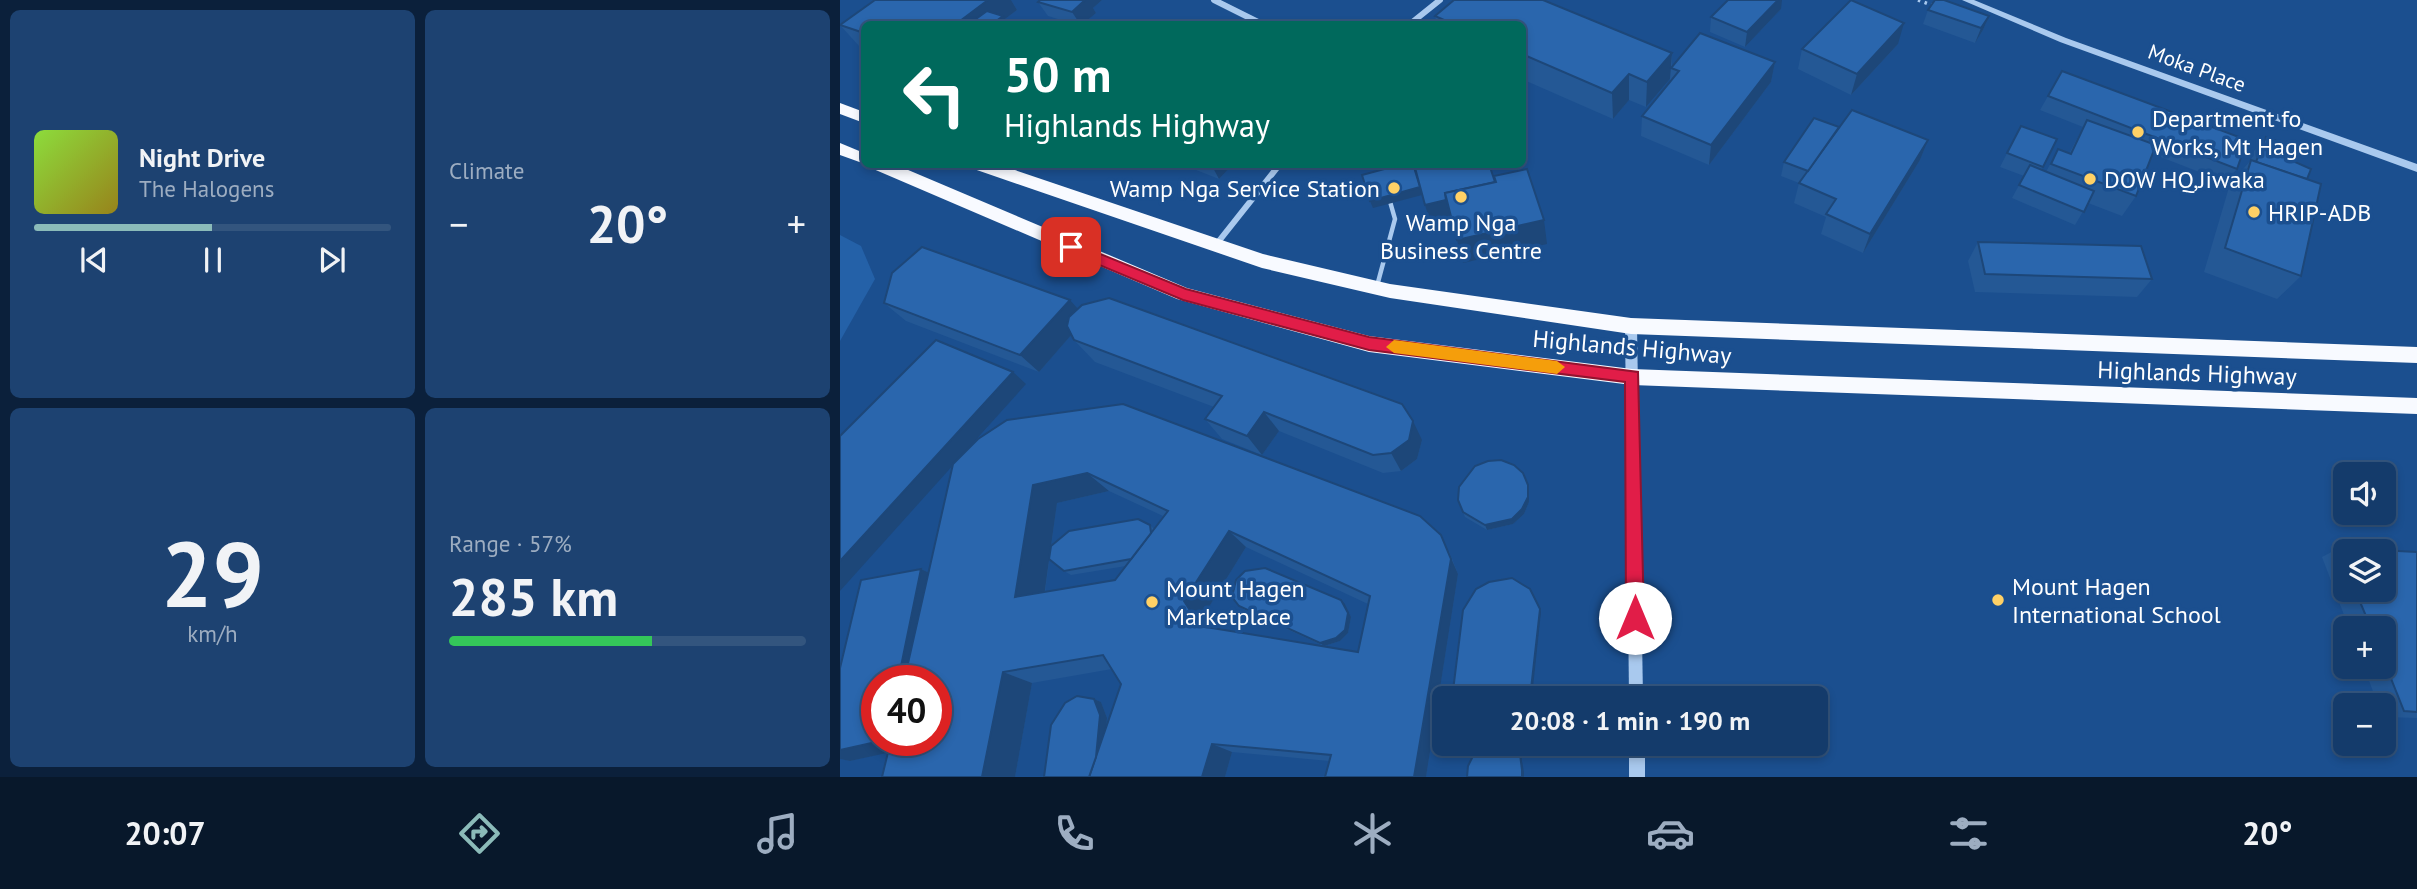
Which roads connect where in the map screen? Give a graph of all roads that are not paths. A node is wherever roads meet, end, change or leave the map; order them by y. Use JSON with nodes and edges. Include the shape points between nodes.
{"nodes":[{"id":1,"x":1214,"y":0,"type":"edge"},
{"id":2,"x":1440,"y":0,"type":"edge"},
{"id":3,"x":1966,"y":0,"type":"edge"},
{"id":4,"x":1256,"y":21,"type":"edge"},
{"id":5,"x":1414,"y":21,"type":"edge"},
{"id":6,"x":840,"y":108,"type":"edge"},
{"id":7,"x":861,"y":117,"type":"edge"},
{"id":8,"x":840,"y":149,"type":"edge"},
{"id":9,"x":861,"y":158,"type":"edge"},
{"id":10,"x":886,"y":168,"type":"edge"},
{"id":11,"x":989,"y":168,"type":"edge"},
{"id":12,"x":1277,"y":168,"type":"edge"},
{"id":13,"x":2417,"y":168,"type":"edge"},
{"id":14,"x":1385,"y":186,"type":"edge"},
{"id":15,"x":1215,"y":246,"type":"junction"},
{"id":16,"x":1376,"y":288,"type":"junction"},
{"id":17,"x":1631,"y":326,"type":"junction"},
{"id":18,"x":2417,"y":355,"type":"edge"},
{"id":19,"x":1632,"y":377,"type":"junction"},
{"id":20,"x":2417,"y":406,"type":"edge"},
{"id":21,"x":1636,"y":686,"type":"edge"},
{"id":22,"x":1637,"y":756,"type":"edge"},
{"id":23,"x":1637,"y":777,"type":"edge"}],
"edges":[{"from":1,"to":4,"type":"street"},
{"from":2,"to":5,"type":"street"},
{"from":3,"to":13,"type":"street","name":"Moka Place"},
{"from":6,"to":7,"type":"highway"},
{"from":8,"to":9,"type":"highway"},
{"from":10,"to":19,"type":"highway","name":"Highlands Highway","via":[[1183,294],[1369,344]]},
{"from":11,"to":15,"type":"highway","name":"Highlands Highway"},
{"from":12,"to":15,"type":"street"},
{"from":14,"to":16,"type":"lane","via":[[1395,219]]},
{"from":15,"to":16,"type":"highway","name":"Highlands Highway"},
{"from":16,"to":17,"type":"highway","name":"Highlands Highway"},
{"from":17,"to":18,"type":"highway","name":"Highlands Highway"},
{"from":17,"to":19,"type":"street"},
{"from":19,"to":20,"type":"highway","name":"Highlands Highway"},
{"from":19,"to":21,"type":"street"},
{"from":22,"to":23,"type":"street"}]}
